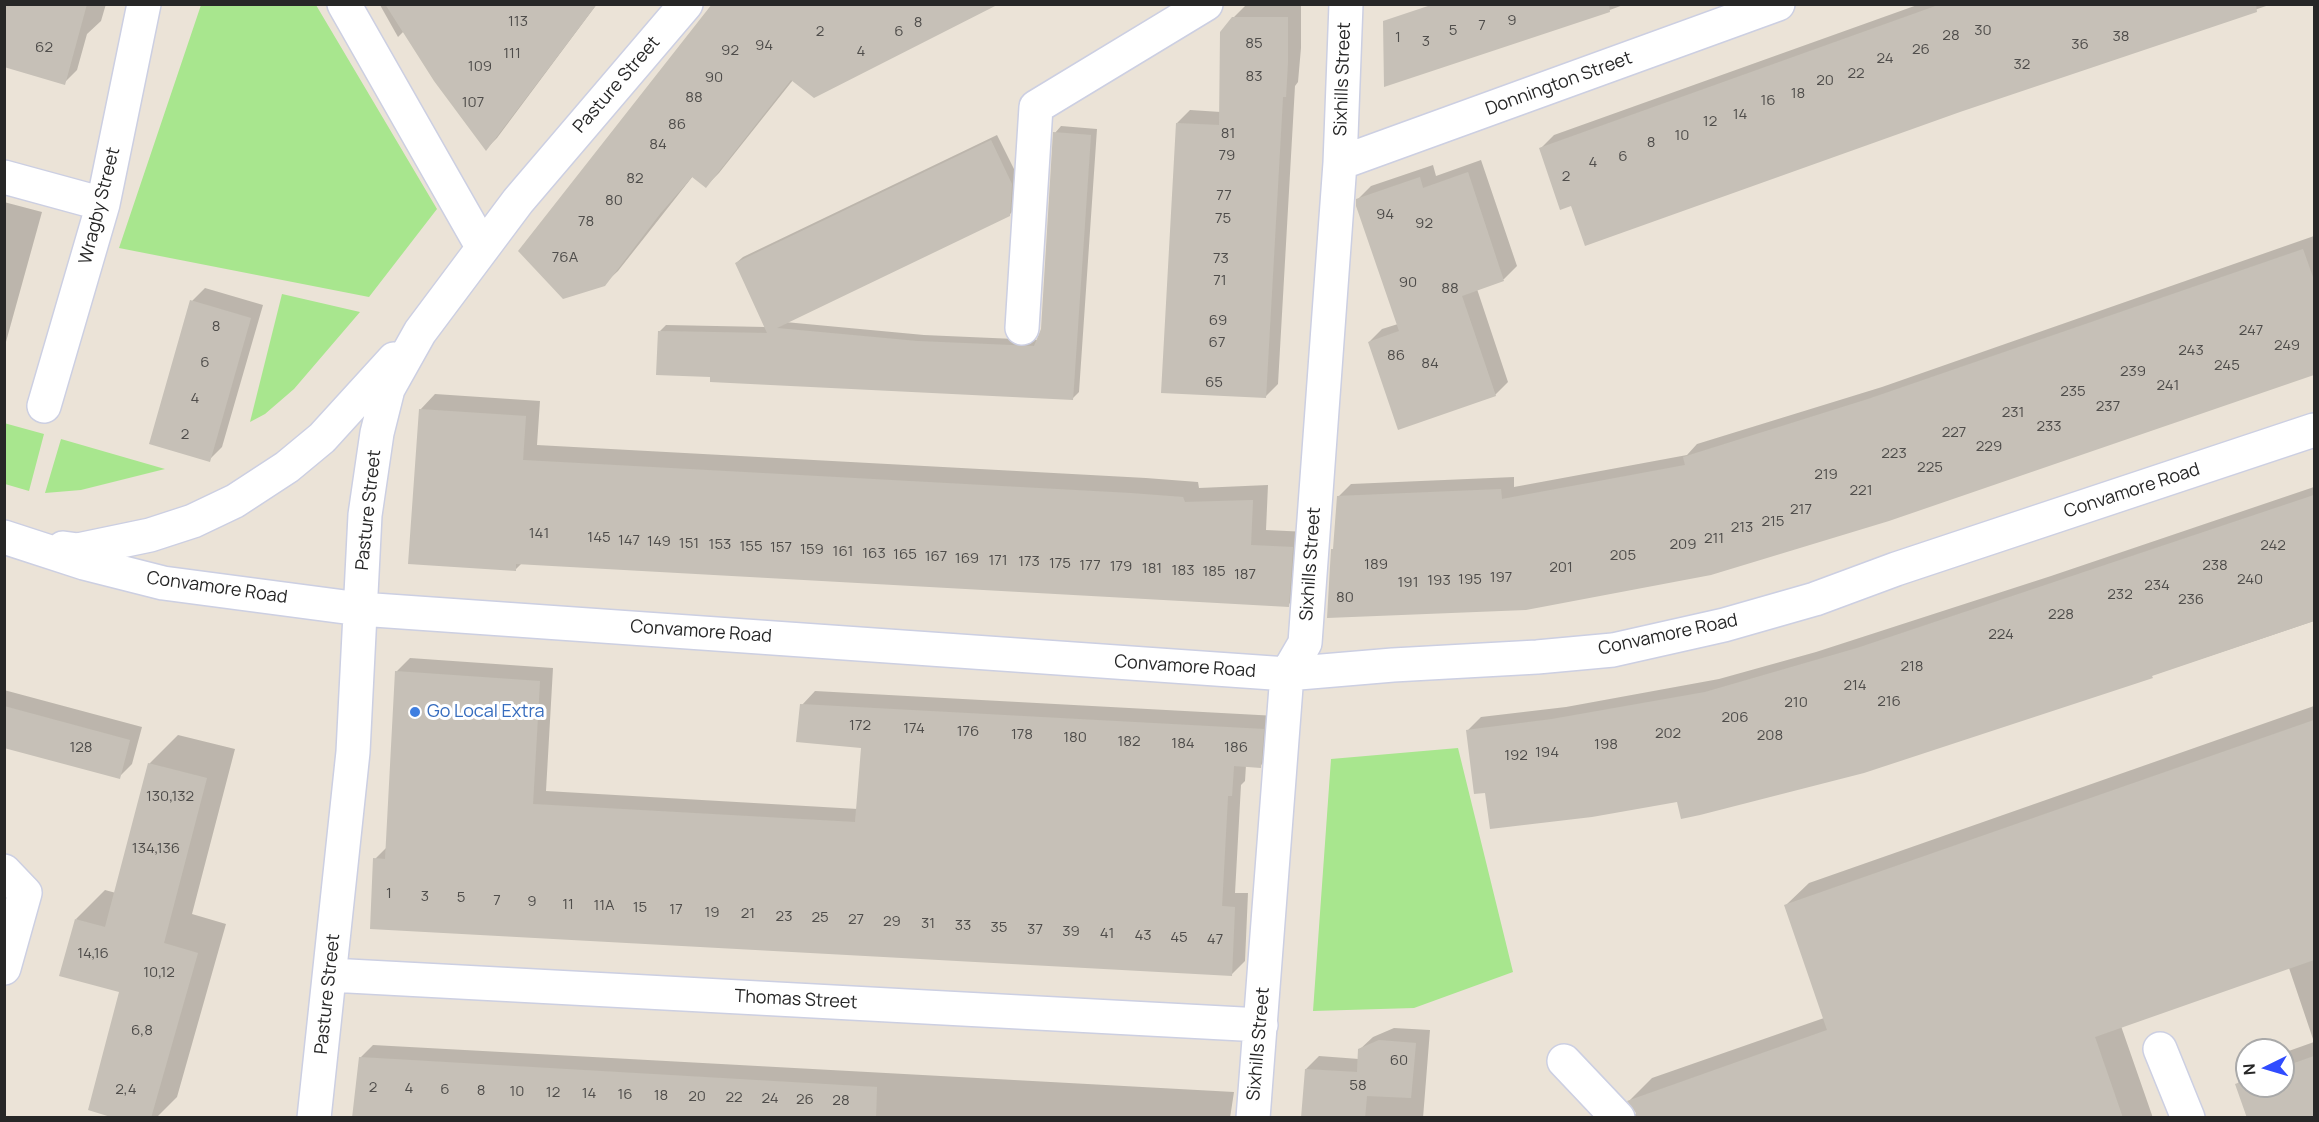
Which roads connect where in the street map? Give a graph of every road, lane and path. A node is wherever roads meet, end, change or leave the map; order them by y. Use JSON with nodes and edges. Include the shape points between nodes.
{"nodes":[{"id":1,"x":144,"y":4,"type":"edge"},
{"id":2,"x":344,"y":4,"type":"edge"},
{"id":3,"x":686,"y":4,"type":"edge"},
{"id":4,"x":1206,"y":4,"type":"edge"},
{"id":5,"x":1346,"y":4,"type":"edge"},
{"id":6,"x":1778,"y":4,"type":"edge"},
{"id":7,"x":1340,"y":163,"type":"junction"},
{"id":8,"x":4,"y":177,"type":"edge"},
{"id":9,"x":103,"y":204,"type":"junction"},
{"id":10,"x":483,"y":248,"type":"junction"},
{"id":11,"x":1022,"y":328,"type":"dead end"},
{"id":12,"x":420,"y":332,"type":"junction"},
{"id":13,"x":44,"y":406,"type":"dead end"},
{"id":14,"x":2314,"y":430,"type":"edge"},
{"id":15,"x":17,"y":540,"type":"edge"},
{"id":16,"x":360,"y":609,"type":"junction"},
{"id":17,"x":1287,"y":674,"type":"junction"},
{"id":18,"x":4,"y":871,"type":"edge"},
{"id":19,"x":4,"y":968,"type":"edge"},
{"id":20,"x":330,"y":975,"type":"junction"},
{"id":21,"x":1261,"y":1025,"type":"junction"},
{"id":22,"x":2160,"y":1049,"type":"dead end"},
{"id":23,"x":1564,"y":1061,"type":"dead end"},
{"id":24,"x":314,"y":1118,"type":"edge"},
{"id":25,"x":1253,"y":1118,"type":"edge"},
{"id":26,"x":1618,"y":1118,"type":"edge"},
{"id":27,"x":2188,"y":1118,"type":"edge"}],
"edges":[{"from":1,"to":9,"type":"street","name":"Wragby Street"},
{"from":2,"to":10,"type":"street"},
{"from":3,"to":10,"type":"street","name":"Pasture Street","via":[[518,201]]},
{"from":4,"to":11,"type":"street","via":[[1036,106]]},
{"from":5,"to":7,"type":"street","name":"Sixhills Street"},
{"from":6,"to":7,"type":"street","name":"Donnington Street"},
{"from":7,"to":17,"type":"street","name":"Sixhills Street","via":[[1305,643]]},
{"from":8,"to":9,"type":"street"},
{"from":9,"to":13,"type":"street","name":"Wragby Street"},
{"from":10,"to":12,"type":"street","name":"Pasture Street"},
{"from":12,"to":15,"type":"street","name":"Convamore Road","via":[[322,438],[235,501],[193,521],[107,545],[78,550]]},
{"from":12,"to":16,"type":"street","name":"Pasture Street","via":[[388,389],[377,433],[365,515]]},
{"from":14,"to":17,"type":"street","name":"Convamore Road","via":[[1815,599],[1724,625],[1613,650]]},
{"from":15,"to":16,"type":"street","name":"Convamore Road","via":[[84,563],[163,583]]},
{"from":16,"to":17,"type":"street","name":"Convamore Road"},
{"from":16,"to":20,"type":"street","name":"Pasture Street","via":[[352,752]]},
{"from":17,"to":21,"type":"street","name":"Sixhills Street"},
{"from":18,"to":19,"type":"street","via":[[25,893]]},
{"from":20,"to":21,"type":"street","name":"Thomas Street"},
{"from":20,"to":24,"type":"street","name":"Pasture Street"},
{"from":21,"to":25,"type":"street","name":"Sixhills Street"},
{"from":22,"to":27,"type":"street"},
{"from":23,"to":26,"type":"street"}]}
